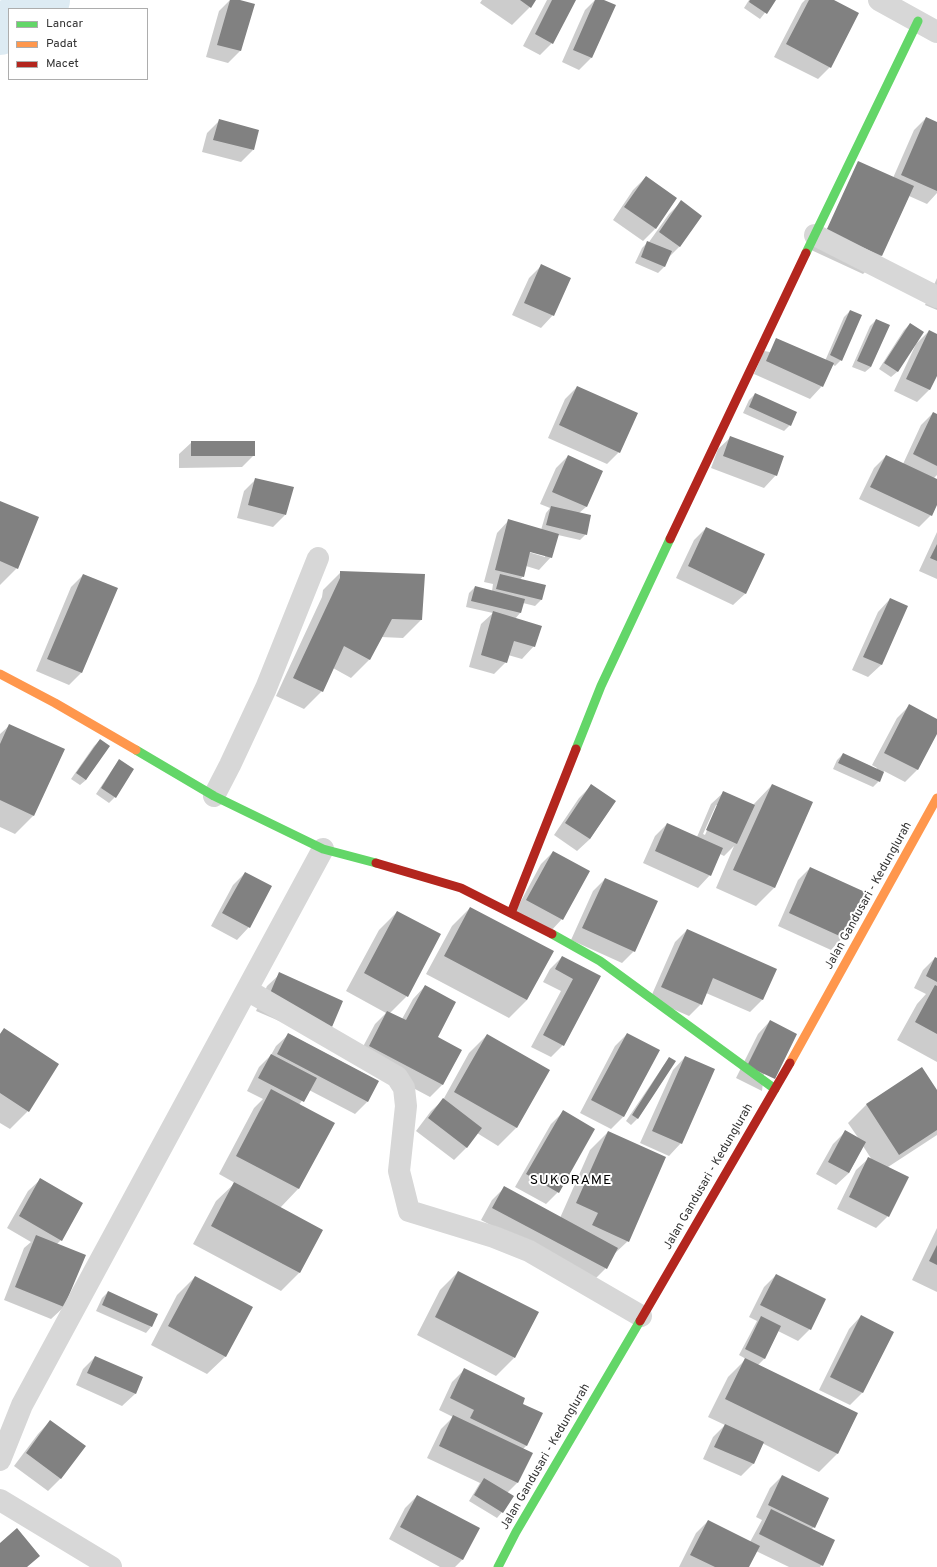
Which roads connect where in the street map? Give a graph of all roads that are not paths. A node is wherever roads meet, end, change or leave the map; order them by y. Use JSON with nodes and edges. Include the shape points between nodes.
{"nodes":[{"id":1,"x":879,"y":0,"type":"edge"},
{"id":2,"x":918,"y":21,"type":"junction"},
{"id":3,"x":937,"y":32,"type":"edge"},
{"id":4,"x":815,"y":235,"type":"junction"},
{"id":5,"x":937,"y":298,"type":"edge"},
{"id":6,"x":318,"y":558,"type":"dead end"},
{"id":7,"x":0,"y":674,"type":"edge"},
{"id":8,"x":214,"y":796,"type":"junction"},
{"id":9,"x":937,"y":798,"type":"edge"},
{"id":10,"x":323,"y":849,"type":"junction"},
{"id":11,"x":511,"y":913,"type":"junction"},
{"id":12,"x":247,"y":990,"type":"junction"},
{"id":13,"x":775,"y":1089,"type":"junction"},
{"id":14,"x":641,"y":1316,"type":"junction"},
{"id":15,"x":0,"y":1460,"type":"edge"},
{"id":16,"x":0,"y":1500,"type":"edge"},
{"id":17,"x":111,"y":1567,"type":"edge"},
{"id":18,"x":498,"y":1567,"type":"edge"}],
"edges":[{"from":1,"to":2,"type":"street"},
{"from":2,"to":3,"type":"street"},
{"from":2,"to":4,"type":"street"},
{"from":4,"to":5,"type":"street"},
{"from":4,"to":11,"type":"street","via":[[601,686]]},
{"from":6,"to":8,"type":"street","via":[[266,688]]},
{"from":7,"to":8,"type":"street","via":[[55,703]]},
{"from":8,"to":10,"type":"street"},
{"from":9,"to":13,"type":"street","name":"Jalan Gandusari - Kedunglurah"},
{"from":10,"to":11,"type":"street","via":[[461,888]]},
{"from":10,"to":12,"type":"street"},
{"from":11,"to":13,"type":"street","via":[[600,961]]},
{"from":12,"to":14,"type":"street","via":[[397,1078],[404,1088],[406,1106],[400,1171],[409,1211],[494,1237],[529,1251]]},
{"from":12,"to":15,"type":"street","via":[[22,1405]]},
{"from":13,"to":14,"type":"street","name":"Jalan Gandusari - Kedunglurah"},
{"from":14,"to":18,"type":"street","name":"Jalan Gandusari - Kedunglurah"},
{"from":16,"to":17,"type":"street"}]}
